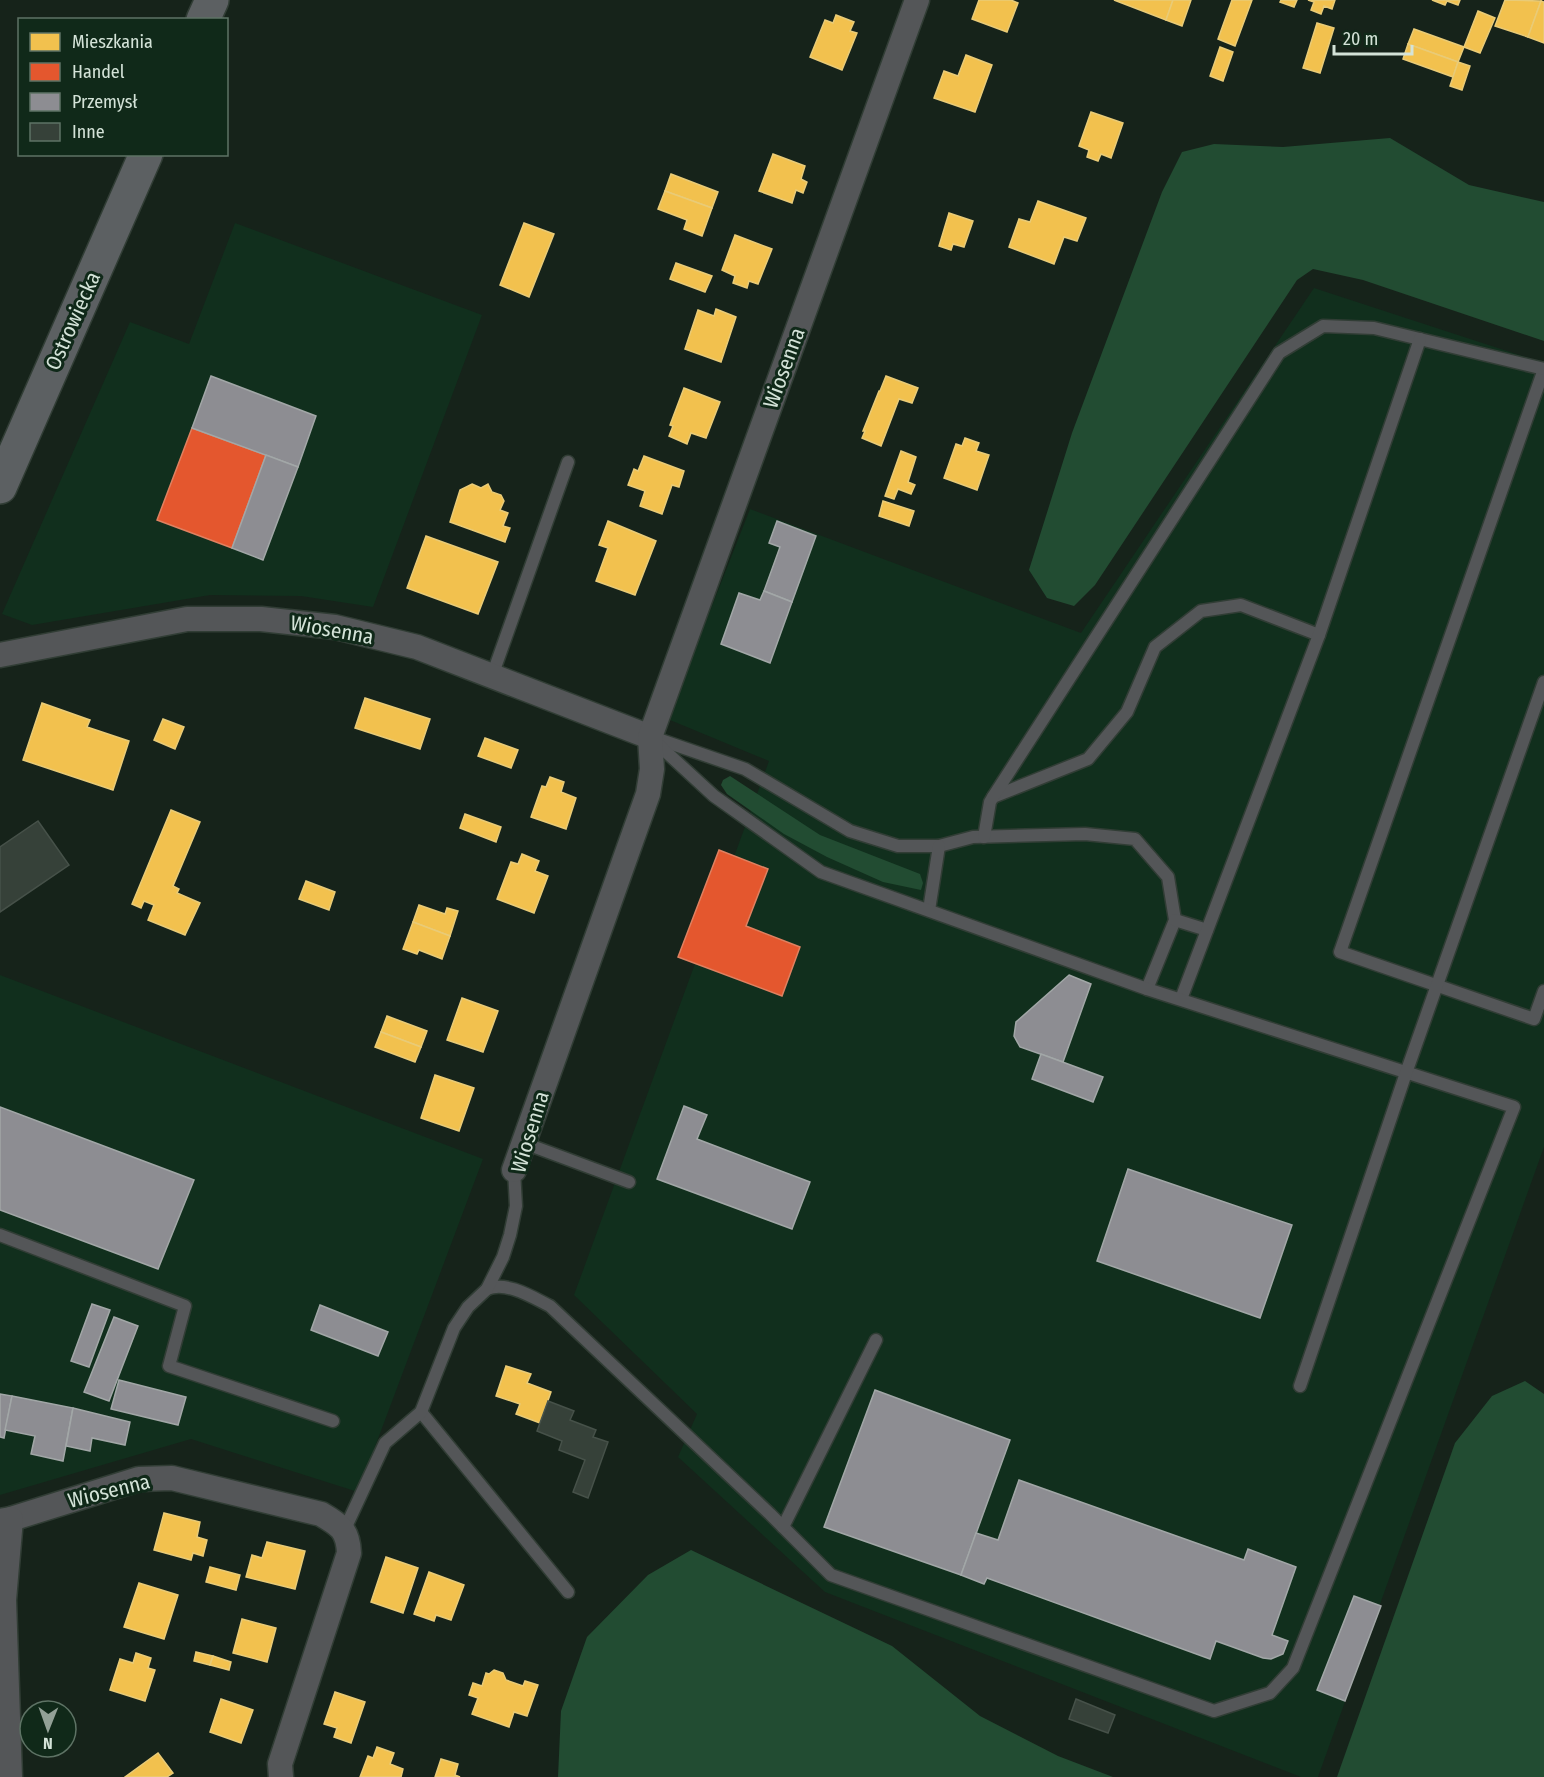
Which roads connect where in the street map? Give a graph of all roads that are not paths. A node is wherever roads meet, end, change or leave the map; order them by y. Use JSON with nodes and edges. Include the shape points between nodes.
{"nodes":[{"id":1,"x":212,"y":0,"type":"edge"},
{"id":2,"x":917,"y":0,"type":"edge"},
{"id":3,"x":204,"y":18,"type":"edge"},
{"id":4,"x":145,"y":156,"type":"edge"},
{"id":5,"x":1420,"y":339,"type":"junction"},
{"id":6,"x":1544,"y":369,"type":"edge"},
{"id":7,"x":568,"y":462,"type":"dead end"},
{"id":8,"x":0,"y":487,"type":"edge"},
{"id":9,"x":1319,"y":635,"type":"junction"},
{"id":10,"x":0,"y":655,"type":"edge"},
{"id":11,"x":492,"y":676,"type":"junction"},
{"id":12,"x":1544,"y":682,"type":"edge"},
{"id":13,"x":650,"y":737,"type":"junction"},
{"id":14,"x":993,"y":797,"type":"junction"},
{"id":15,"x":984,"y":837,"type":"junction"},
{"id":16,"x":939,"y":846,"type":"junction"},
{"id":17,"x":929,"y":910,"type":"junction"},
{"id":18,"x":1175,"y":920,"type":"junction"},
{"id":19,"x":1207,"y":930,"type":"junction"},
{"id":20,"x":1437,"y":985,"type":"junction"},
{"id":21,"x":1146,"y":988,"type":"junction"},
{"id":22,"x":1544,"y":991,"type":"edge"},
{"id":23,"x":1180,"y":999,"type":"junction"},
{"id":24,"x":1406,"y":1073,"type":"junction"},
{"id":25,"x":524,"y":1143,"type":"junction"},
{"id":26,"x":514,"y":1170,"type":"joint"},
{"id":27,"x":629,"y":1182,"type":"dead end"},
{"id":28,"x":0,"y":1235,"type":"edge"},
{"id":29,"x":487,"y":1289,"type":"junction"},
{"id":30,"x":876,"y":1340,"type":"dead end"},
{"id":31,"x":1300,"y":1386,"type":"dead end"},
{"id":32,"x":421,"y":1412,"type":"junction"},
{"id":33,"x":333,"y":1421,"type":"dead end"},
{"id":34,"x":5,"y":1520,"type":"edge"},
{"id":35,"x":783,"y":1527,"type":"junction"},
{"id":36,"x":344,"y":1531,"type":"junction"},
{"id":37,"x":568,"y":1592,"type":"dead end"},
{"id":38,"x":10,"y":1777,"type":"edge"},
{"id":39,"x":280,"y":1777,"type":"edge"}],
"edges":[{"from":1,"to":3,"type":"main road"},
{"from":2,"to":13,"type":"street","name":"Wiosenna"},
{"from":4,"to":8,"type":"main road","name":"Ostrowiecka"},
{"from":5,"to":6,"type":"lane"},
{"from":5,"to":9,"type":"lane"},
{"from":5,"to":14,"type":"lane","via":[[1374,328],[1323,326],[1279,352]]},
{"from":6,"to":20,"type":"lane","via":[[1340,952]]},
{"from":7,"to":11,"type":"lane"},
{"from":9,"to":14,"type":"lane","via":[[1241,605],[1200,611],[1155,647],[1127,712],[1089,759]]},
{"from":9,"to":19,"type":"lane"},
{"from":10,"to":11,"type":"street","name":"Wiosenna","via":[[188,619],[261,619],[334,627],[417,647]]},
{"from":11,"to":13,"type":"street","name":"Wiosenna"},
{"from":12,"to":20,"type":"lane"},
{"from":13,"to":16,"type":"lane","via":[[745,770],[850,831],[898,846]]},
{"from":13,"to":17,"type":"lane","via":[[714,796],[821,872]]},
{"from":13,"to":25,"type":"street","name":"Wiosenna","via":[[652,769],[648,794]]},
{"from":14,"to":15,"type":"lane"},
{"from":15,"to":16,"type":"lane"},
{"from":15,"to":18,"type":"lane","via":[[1085,834],[1135,839],[1168,878]]},
{"from":16,"to":17,"type":"lane"},
{"from":17,"to":21,"type":"lane"},
{"from":18,"to":19,"type":"lane"},
{"from":18,"to":21,"type":"lane"},
{"from":19,"to":23,"type":"lane"},
{"from":20,"to":22,"type":"lane","via":[[1534,1019]]},
{"from":20,"to":24,"type":"lane"},
{"from":21,"to":23,"type":"lane"},
{"from":23,"to":24,"type":"lane"},
{"from":24,"to":31,"type":"lane"},
{"from":24,"to":35,"type":"lane","via":[[1514,1107],[1293,1668],[1270,1693],[1214,1712],[831,1575]]},
{"from":25,"to":26,"type":"street","name":"Wiosenna"},
{"from":25,"to":27,"type":"lane"},
{"from":26,"to":29,"type":"lane","name":"Wiosenna","via":[[514,1220],[503,1257]]},
{"from":28,"to":33,"type":"lane","via":[[185,1306],[170,1366]]},
{"from":29,"to":32,"type":"lane","name":"Wiosenna","via":[[454,1328]]},
{"from":29,"to":35,"type":"lane","via":[[506,1287],[550,1306]]},
{"from":30,"to":35,"type":"lane"},
{"from":32,"to":36,"type":"lane","name":"Wiosenna","via":[[385,1443]]},
{"from":32,"to":37,"type":"lane"},
{"from":34,"to":36,"type":"street","name":"Wiosenna","via":[[139,1479],[172,1478],[321,1514]]},
{"from":34,"to":38,"type":"street"},
{"from":36,"to":39,"type":"street","via":[[349,1553],[280,1764]]}]}
